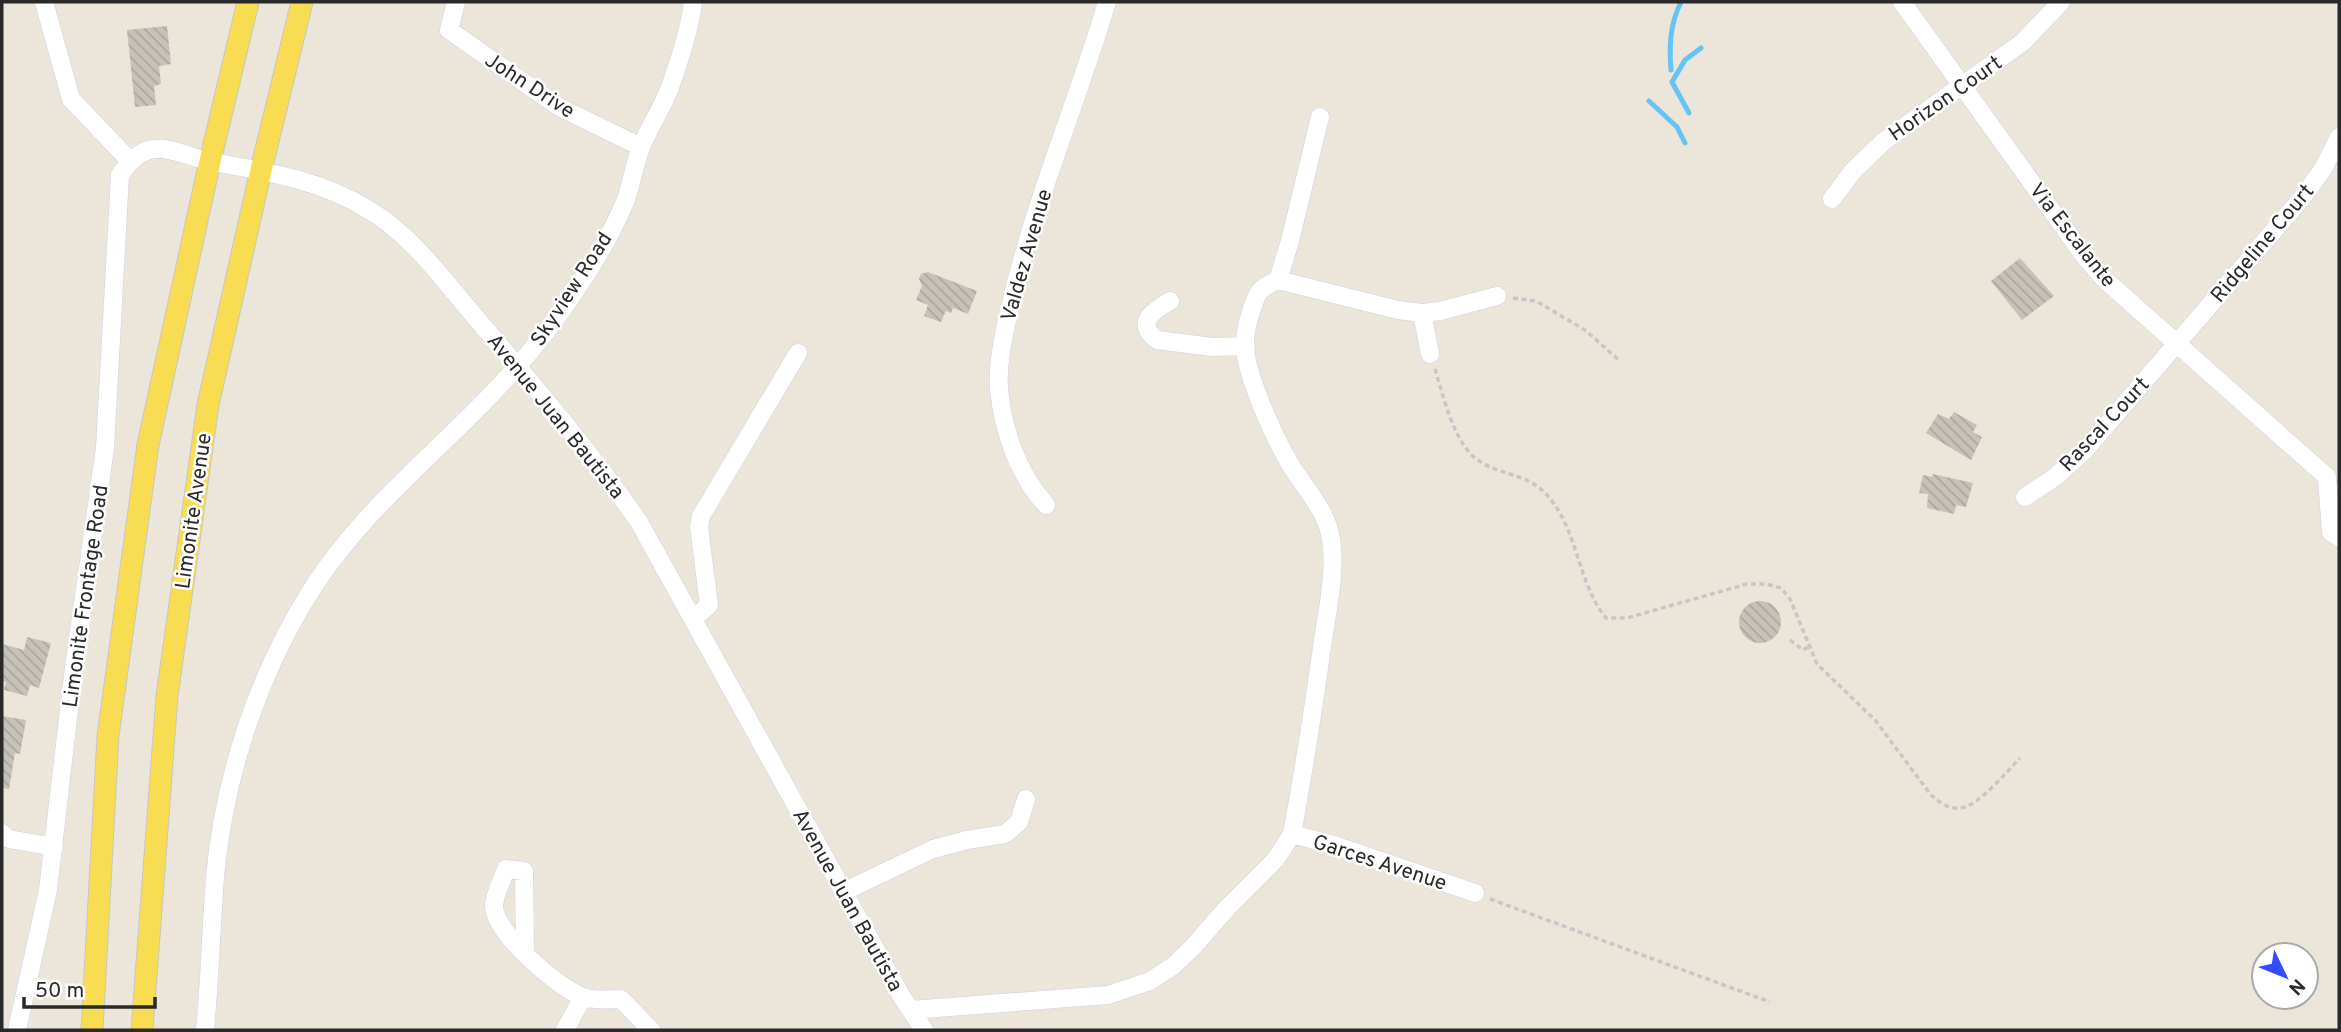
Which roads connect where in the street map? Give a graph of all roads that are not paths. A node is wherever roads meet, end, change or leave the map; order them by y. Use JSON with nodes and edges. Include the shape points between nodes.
{"nodes":[{"id":1,"x":44,"y":2,"type":"edge"},
{"id":2,"x":248,"y":2,"type":"edge"},
{"id":3,"x":302,"y":2,"type":"edge"},
{"id":4,"x":456,"y":2,"type":"edge"},
{"id":5,"x":693,"y":2,"type":"edge"},
{"id":6,"x":1107,"y":2,"type":"edge"},
{"id":7,"x":1902,"y":2,"type":"edge"},
{"id":8,"x":2060,"y":2,"type":"edge"},
{"id":9,"x":1964,"y":86,"type":"junction"},
{"id":10,"x":1320,"y":117,"type":"dead end"},
{"id":11,"x":2339,"y":137,"type":"edge"},
{"id":12,"x":641,"y":147,"type":"junction"},
{"id":13,"x":130,"y":160,"type":"junction"},
{"id":14,"x":210,"y":161,"type":"junction"},
{"id":15,"x":261,"y":170,"type":"junction"},
{"id":16,"x":1832,"y":199,"type":"dead end"},
{"id":17,"x":1278,"y":280,"type":"junction"},
{"id":18,"x":1497,"y":296,"type":"road end"},
{"id":19,"x":1170,"y":301,"type":"dead end"},
{"id":20,"x":1422,"y":313,"type":"junction"},
{"id":21,"x":2178,"y":343,"type":"junction"},
{"id":22,"x":1246,"y":345,"type":"junction"},
{"id":23,"x":798,"y":353,"type":"dead end"},
{"id":24,"x":1430,"y":354,"type":"road end"},
{"id":25,"x":517,"y":367,"type":"junction"},
{"id":26,"x":2025,"y":497,"type":"dead end"},
{"id":27,"x":1046,"y":505,"type":"dead end"},
{"id":28,"x":2339,"y":537,"type":"edge"},
{"id":29,"x":693,"y":619,"type":"junction"},
{"id":30,"x":1026,"y":799,"type":"dead end"},
{"id":31,"x":2,"y":833,"type":"edge"},
{"id":32,"x":1292,"y":834,"type":"junction"},
{"id":33,"x":54,"y":847,"type":"junction"},
{"id":34,"x":843,"y":892,"type":"junction"},
{"id":35,"x":1475,"y":893,"type":"road end"},
{"id":36,"x":525,"y":952,"type":"dead end"},
{"id":37,"x":583,"y":997,"type":"junction"},
{"id":38,"x":911,"y":1010,"type":"junction"},
{"id":39,"x":17,"y":1030,"type":"edge"},
{"id":40,"x":92,"y":1030,"type":"edge"},
{"id":41,"x":142,"y":1030,"type":"edge"},
{"id":42,"x":205,"y":1030,"type":"edge"},
{"id":43,"x":565,"y":1030,"type":"edge"},
{"id":44,"x":651,"y":1030,"type":"edge"},
{"id":45,"x":925,"y":1030,"type":"edge"}],
"edges":[{"from":1,"to":13,"type":"street","via":[[71,99]]},
{"from":2,"to":14,"type":"main road"},
{"from":3,"to":15,"type":"main road","name":"Limonite Avenue"},
{"from":4,"to":12,"type":"street","name":"John Drive","via":[[449,30],[559,107]]},
{"from":5,"to":12,"type":"street","name":"Skyview Road","via":[[670,88]]},
{"from":6,"to":27,"type":"street","name":"Valdez Avenue","via":[[1024,247],[1003,340],[999,388],[1005,424],[1016,458]]},
{"from":7,"to":9,"type":"street","name":"Via Escalante"},
{"from":8,"to":9,"type":"street","name":"Horizon Court","via":[[2023,42]]},
{"from":9,"to":16,"type":"street","name":"Horizon Court","via":[[1884,141]]},
{"from":9,"to":21,"type":"street","name":"Via Escalante","via":[[2085,257],[2124,298]]},
{"from":10,"to":17,"type":"street"},
{"from":11,"to":21,"type":"street","name":"Ridgeline Court","via":[[2302,198]]},
{"from":12,"to":25,"type":"street","name":"Skyview Road","via":[[625,202],[601,247]]},
{"from":13,"to":14,"type":"street","name":"Avenue Juan Bautista","via":[[151,149],[175,149]]},
{"from":13,"to":33,"type":"street","name":"Limonite Frontage Road","via":[[120,175],[104,449]]},
{"from":14,"to":15,"type":"street","name":"Avenue Juan Bautista"},
{"from":14,"to":40,"type":"main road","via":[[148,445],[108,736]]},
{"from":15,"to":25,"type":"street","name":"Avenue Juan Bautista","via":[[339,194],[392,225]]},
{"from":15,"to":41,"type":"main road","name":"Limonite Avenue","via":[[208,405],[167,696]]},
{"from":17,"to":20,"type":"street"},
{"from":17,"to":22,"type":"street","via":[[1261,287],[1257,294]]},
{"from":18,"to":20,"type":"street"},
{"from":19,"to":22,"type":"street","via":[[1150,316],[1148,332],[1157,340],[1212,347]]},
{"from":20,"to":24,"type":"street"},
{"from":21,"to":26,"type":"street","name":"Rascal Court","via":[[2085,450]]},
{"from":21,"to":28,"type":"street","name":"Via Escalante","via":[[2328,477],[2331,532]]},
{"from":22,"to":32,"type":"street","via":[[1251,375],[1267,416],[1330,534],[1328,607]]},
{"from":23,"to":29,"type":"street","via":[[701,516],[709,605]]},
{"from":25,"to":29,"type":"street","name":"Avenue Juan Bautista","via":[[611,480],[657,550]]},
{"from":25,"to":42,"type":"street","name":"Skyview Road","via":[[354,532],[312,590],[258,696],[224,814],[215,876]]},
{"from":29,"to":34,"type":"street","name":"Avenue Juan Bautista"},
{"from":30,"to":34,"type":"street","via":[[1019,822],[1005,834],[933,849]]},
{"from":31,"to":33,"type":"street","via":[[9,839]]},
{"from":32,"to":35,"type":"street","name":"Garces Avenue"},
{"from":32,"to":38,"type":"street","name":"Garces Avenue","via":[[1275,860],[1192,948],[1150,981],[1108,995]]},
{"from":33,"to":39,"type":"street","name":"Limonite Frontage Road","via":[[42,928]]},
{"from":34,"to":38,"type":"street","name":"Avenue Juan Bautista"},
{"from":36,"to":37,"type":"street","via":[[545,974]]},
{"from":37,"to":43,"type":"street"},
{"from":37,"to":44,"type":"street","via":[[621,999]]},
{"from":38,"to":45,"type":"street","name":"Avenue Juan Bautista"}]}
